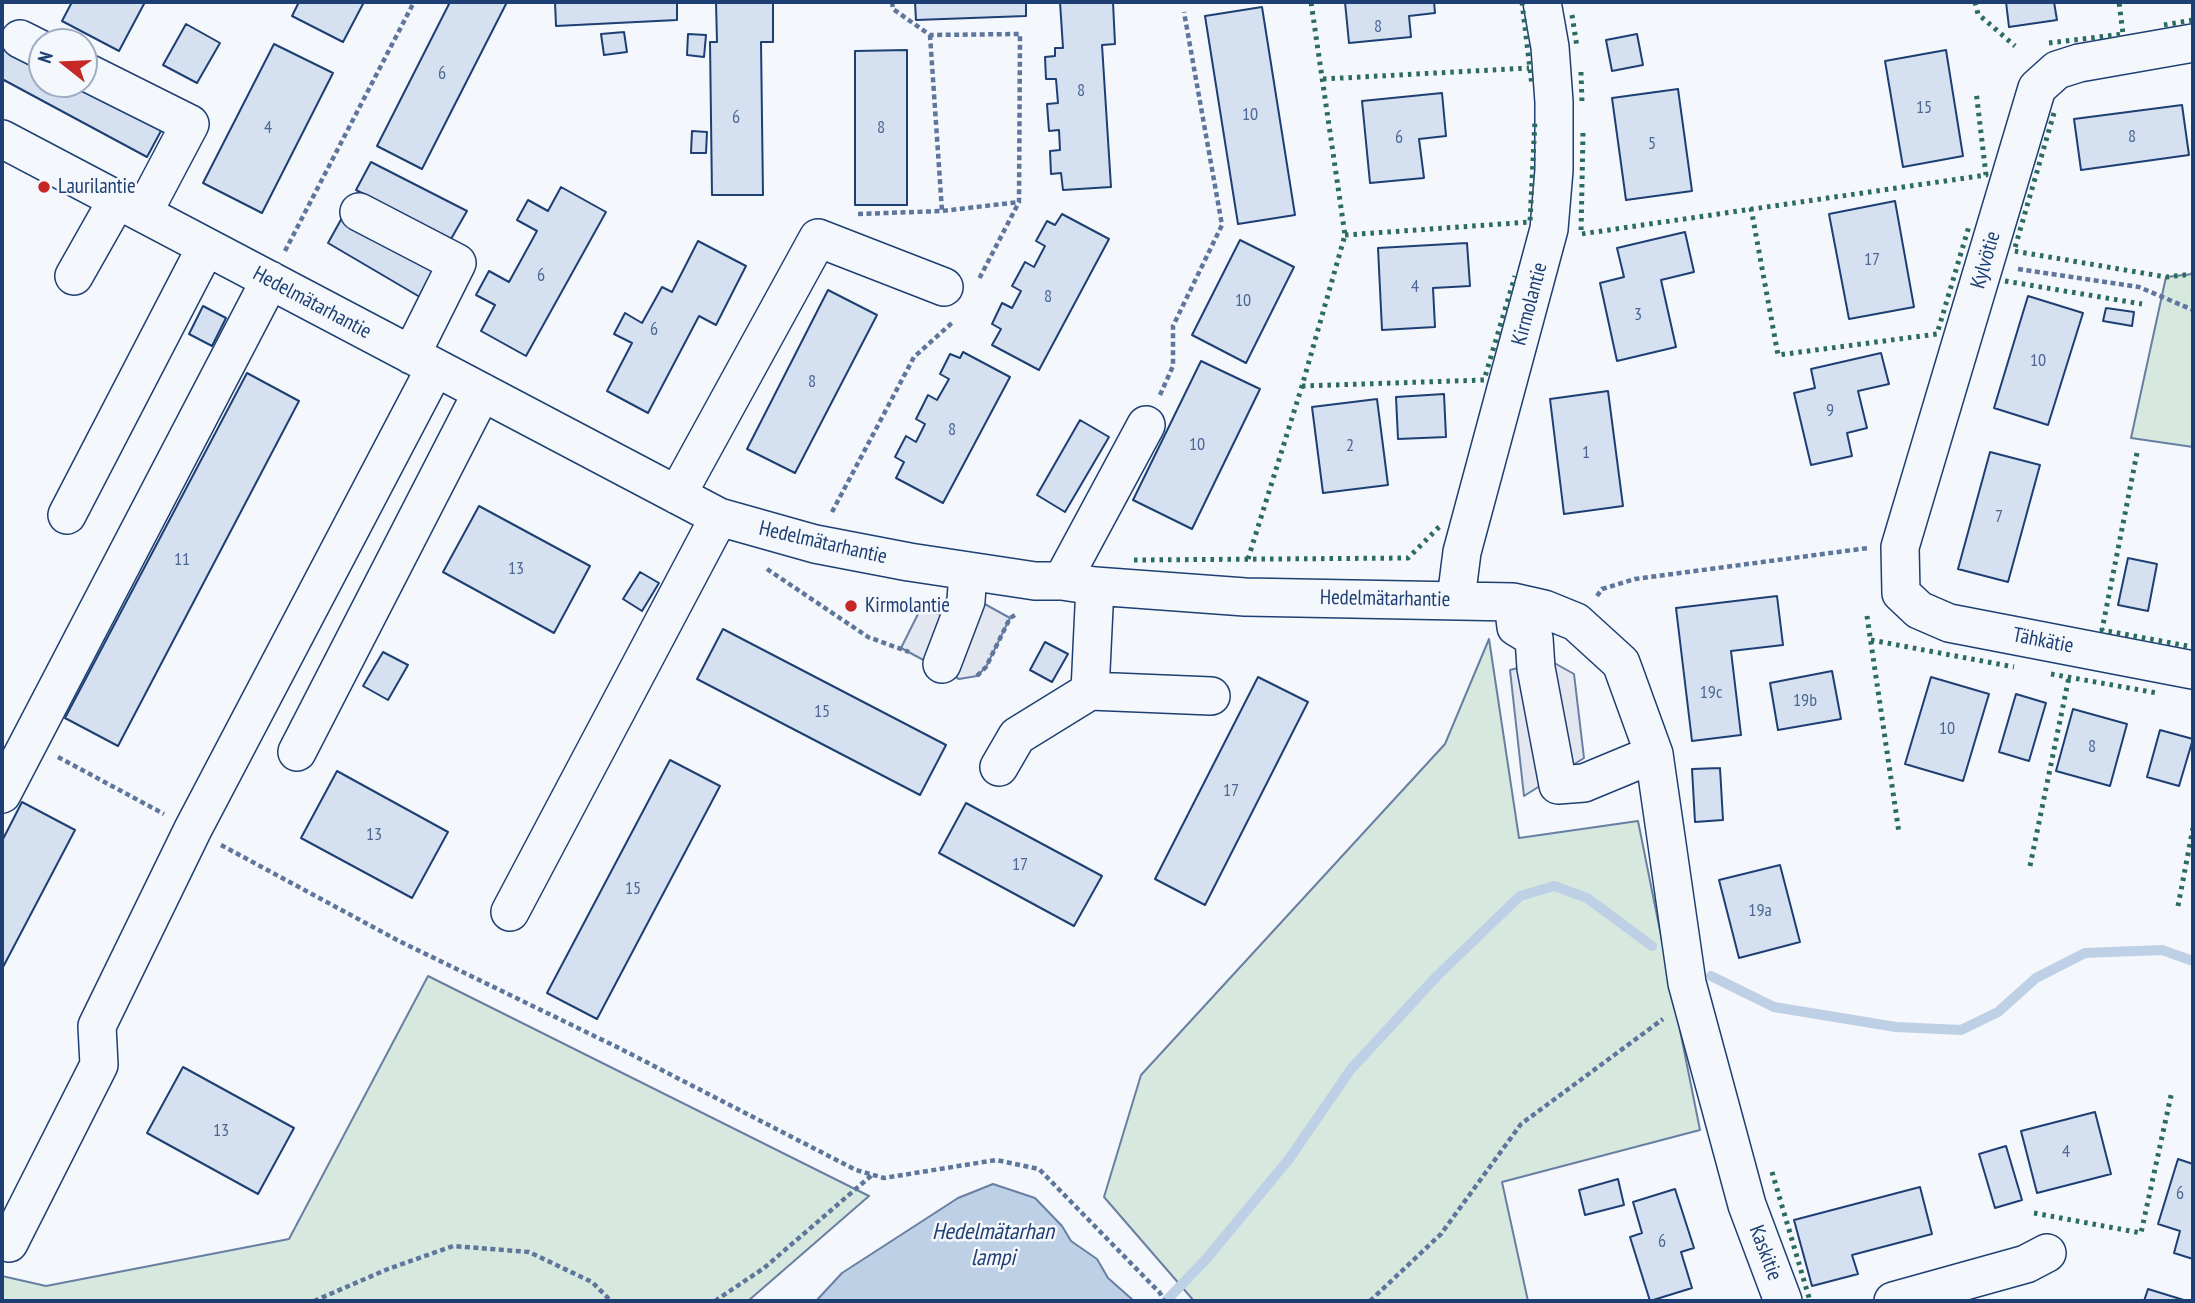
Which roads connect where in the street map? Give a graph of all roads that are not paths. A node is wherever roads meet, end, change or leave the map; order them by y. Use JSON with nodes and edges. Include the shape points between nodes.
{"nodes":[{"id":1,"x":1542,"y":2,"type":"edge"},
{"id":2,"x":2193,"y":43,"type":"edge"},
{"id":3,"x":98,"y":78,"type":"edge"},
{"id":4,"x":2,"y":139,"type":"edge"},
{"id":5,"x":130,"y":206,"type":"junction"},
{"id":6,"x":359,"y":212,"type":"dead end"},
{"id":7,"x":206,"y":247,"type":"junction"},
{"id":8,"x":74,"y":276,"type":"dead end"},
{"id":9,"x":270,"y":280,"type":"junction"},
{"id":10,"x":961,"y":295,"type":"road end"},
{"id":11,"x":423,"y":361,"type":"junction"},
{"id":12,"x":482,"y":392,"type":"junction"},
{"id":13,"x":1146,"y":425,"type":"road end"},
{"id":14,"x":677,"y":495,"type":"junction"},
{"id":15,"x":67,"y":515,"type":"dead end"},
{"id":16,"x":719,"y":517,"type":"junction"},
{"id":17,"x":968,"y":571,"type":"junction"},
{"id":18,"x":1078,"y":584,"type":"junction"},
{"id":19,"x":1901,"y":593,"type":"joint"},
{"id":20,"x":1456,"y":599,"type":"junction"},
{"id":21,"x":1513,"y":602,"type":"junction"},
{"id":22,"x":942,"y":664,"type":"dead end"},
{"id":23,"x":2193,"y":670,"type":"edge"},
{"id":24,"x":1090,"y":691,"type":"junction"},
{"id":25,"x":1211,"y":695,"type":"dead end"},
{"id":26,"x":297,"y":752,"type":"dead end"},
{"id":27,"x":1654,"y":754,"type":"junction"},
{"id":28,"x":999,"y":767,"type":"dead end"},
{"id":29,"x":2,"y":794,"type":"edge"},
{"id":30,"x":510,"y":912,"type":"dead end"},
{"id":31,"x":1691,"y":997,"type":"joint"},
{"id":32,"x":9,"y":1243,"type":"dead end"},
{"id":33,"x":2047,"y":1252,"type":"dead end"},
{"id":34,"x":1783,"y":1301,"type":"edge"},
{"id":35,"x":1893,"y":1301,"type":"edge"}],
"edges":[{"from":1,"to":20,"type":"street","name":"Kirmolantie","via":[[1554,102],[1549,229],[1462,552]]},
{"from":2,"to":19,"type":"street","name":"Kylvötie","via":[[2068,66],[2036,88],[1900,547]]},
{"from":3,"to":5,"type":"street","via":[[190,124]]},
{"from":4,"to":5,"type":"street","name":"Hedelmätarhantie"},
{"from":5,"to":7,"type":"street","name":"Hedelmätarhantie"},
{"from":5,"to":8,"type":"street"},
{"from":6,"to":11,"type":"street","via":[[457,263]]},
{"from":7,"to":9,"type":"street","name":"Hedelmätarhantie"},
{"from":7,"to":15,"type":"street"},
{"from":9,"to":11,"type":"street","name":"Hedelmätarhantie"},
{"from":9,"to":29,"type":"street"},
{"from":10,"to":14,"type":"street","via":[[818,238]]},
{"from":11,"to":12,"type":"street","name":"Hedelmätarhantie"},
{"from":11,"to":32,"type":"street","via":[[97,1026],[99,1065]]},
{"from":12,"to":14,"type":"street","name":"Hedelmätarhantie"},
{"from":12,"to":26,"type":"street"},
{"from":13,"to":18,"type":"street"},
{"from":14,"to":16,"type":"street","name":"Hedelmätarhantie"},
{"from":16,"to":17,"type":"street","name":"Hedelmätarhantie","via":[[815,544]]},
{"from":16,"to":30,"type":"street"},
{"from":17,"to":18,"type":"street","name":"Hedelmätarhantie"},
{"from":17,"to":22,"type":"street","via":[[966,601]]},
{"from":18,"to":20,"type":"street","name":"Hedelmätarhantie","via":[[1245,597]]},
{"from":18,"to":24,"type":"street"},
{"from":19,"to":23,"type":"street","name":"Tähkätie","via":[[1919,610],[1949,623]]},
{"from":20,"to":21,"type":"street","name":"Hedelmätarhantie"},
{"from":21,"to":27,"type":"street","name":"Hedelmätarhantie","via":[[1576,622],[1621,663]]},
{"from":21,"to":27,"type":"street","via":[[1516,627],[1534,638],[1559,785],[1584,783]]},
{"from":24,"to":25,"type":"street"},
{"from":24,"to":28,"type":"street","via":[[1017,736]]},
{"from":27,"to":31,"type":"street","name":"Hedelmätarhantie"},
{"from":31,"to":34,"type":"street","name":"Kaskitie","via":[[1747,1205]]},
{"from":33,"to":35,"type":"street","via":[[2025,1264]]}]}
